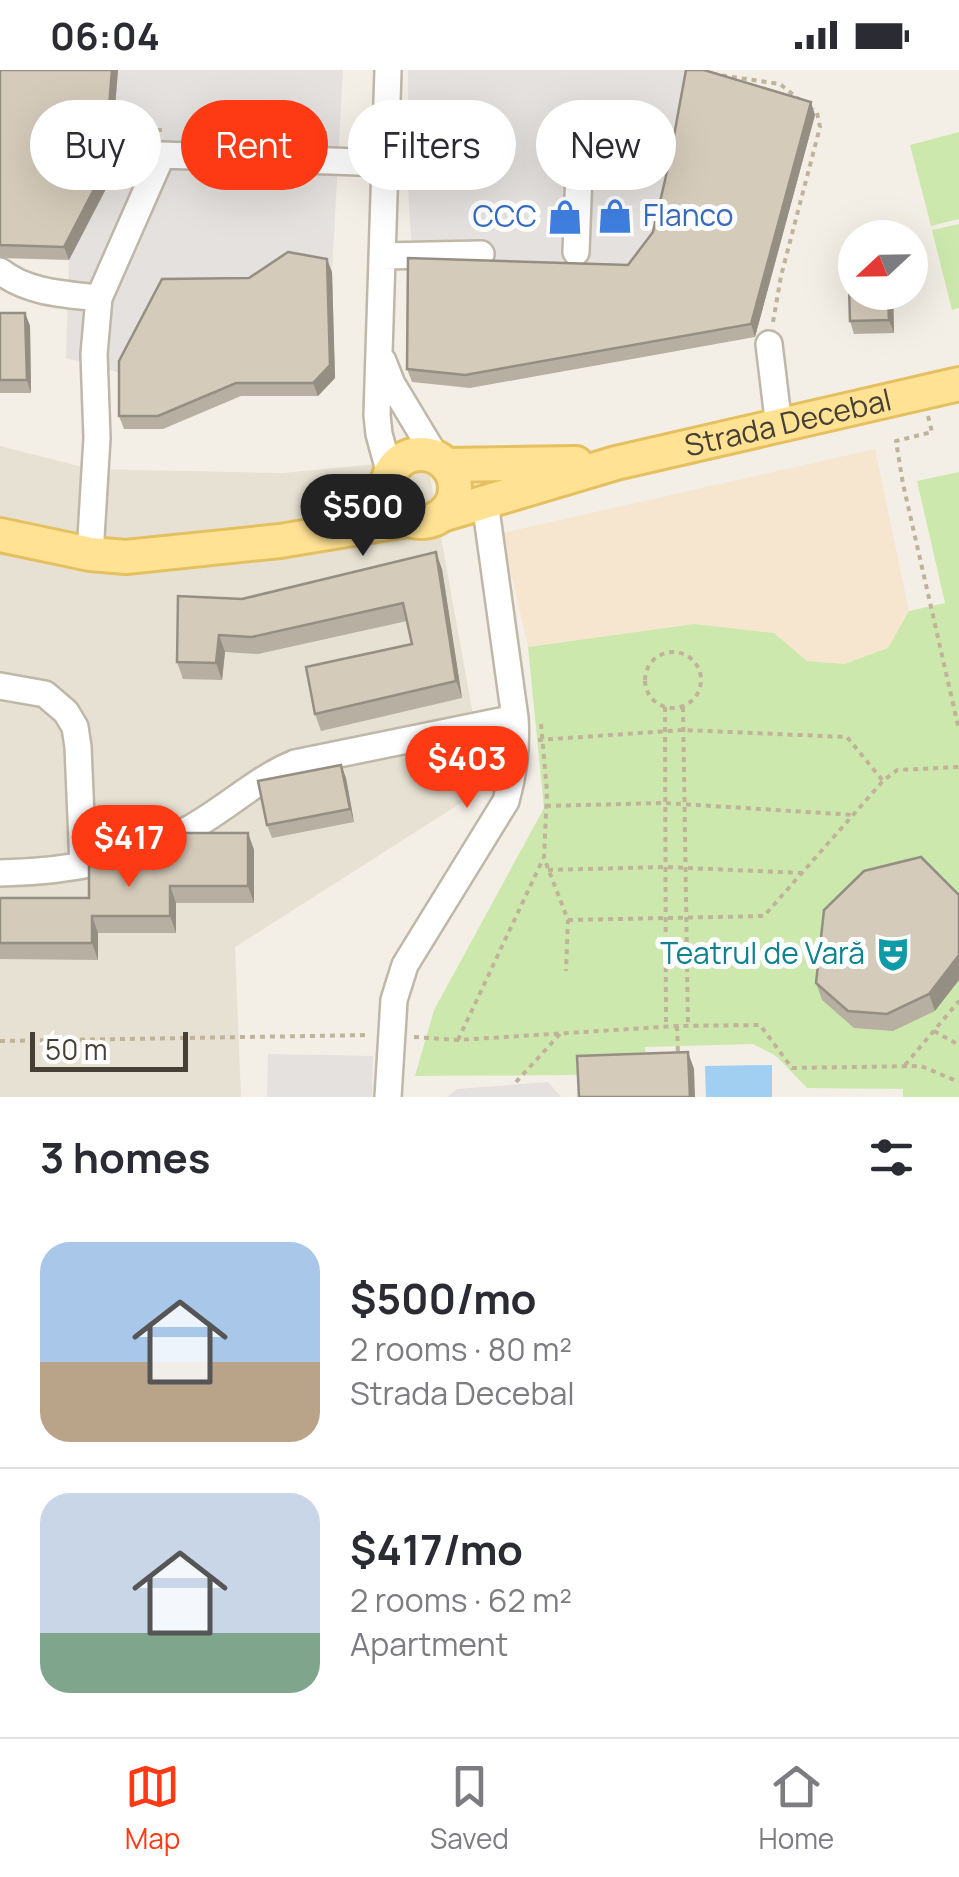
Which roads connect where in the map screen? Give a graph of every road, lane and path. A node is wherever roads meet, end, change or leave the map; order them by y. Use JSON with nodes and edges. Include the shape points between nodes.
{"nodes":[{"id":1,"x":388,"y":70,"type":"edge"},
{"id":2,"x":706,"y":73,"type":"edge"},
{"id":3,"x":387,"y":100,"type":"edge"},
{"id":4,"x":180,"y":131,"type":"dead end"},
{"id":5,"x":332,"y":133,"type":"dead end"},
{"id":6,"x":348,"y":162,"type":"edge"},
{"id":7,"x":385,"y":190,"type":"edge"},
{"id":8,"x":578,"y":190,"type":"edge"},
{"id":9,"x":576,"y":252,"type":"dead end"},
{"id":10,"x":481,"y":254,"type":"dead end"},
{"id":11,"x":382,"y":256,"type":"junction"},
{"id":12,"x":0,"y":271,"type":"edge"},
{"id":13,"x":98,"y":298,"type":"junction"},
{"id":14,"x":769,"y":344,"type":"joint"},
{"id":15,"x":380,"y":354,"type":"junction"},
{"id":16,"x":959,"y":384,"type":"edge"},
{"id":17,"x":923,"y":392,"type":"junction"},
{"id":18,"x":780,"y":427,"type":"junction"},
{"id":19,"x":441,"y":461,"type":"junction"},
{"id":20,"x":616,"y":463,"type":"junction"},
{"id":21,"x":389,"y":481,"type":"junction"},
{"id":22,"x":485,"y":502,"type":"junction"},
{"id":23,"x":445,"y":514,"type":"junction"},
{"id":24,"x":407,"y":520,"type":"junction"},
{"id":25,"x":0,"y":534,"type":"edge"},
{"id":26,"x":308,"y":537,"type":"junction"},
{"id":27,"x":90,"y":554,"type":"junction"},
{"id":28,"x":0,"y":686,"type":"edge"},
{"id":29,"x":665,"y":707,"type":"junction"},
{"id":30,"x":683,"y":707,"type":"junction"},
{"id":31,"x":683,"y":730,"type":"junction"},
{"id":32,"x":959,"y":730,"type":"edge"},
{"id":33,"x":529,"y":731,"type":"junction"},
{"id":34,"x":664,"y":732,"type":"junction"},
{"id":35,"x":959,"y":766,"type":"edge"},
{"id":36,"x":883,"y":780,"type":"junction"},
{"id":37,"x":665,"y":803,"type":"junction"},
{"id":38,"x":684,"y":804,"type":"junction"},
{"id":39,"x":546,"y":806,"type":"junction"},
{"id":40,"x":855,"y":814,"type":"junction"},
{"id":41,"x":544,"y":858,"type":"junction"},
{"id":42,"x":83,"y":865,"type":"junction"},
{"id":43,"x":665,"y":867,"type":"junction"},
{"id":44,"x":685,"y":868,"type":"junction"},
{"id":45,"x":548,"y":870,"type":"junction"},
{"id":46,"x":0,"y":873,"type":"edge"},
{"id":47,"x":803,"y":873,"type":"junction"},
{"id":48,"x":666,"y":918,"type":"junction"},
{"id":49,"x":686,"y":918,"type":"junction"},
{"id":50,"x":568,"y":920,"type":"junction"},
{"id":51,"x":566,"y":971,"type":"dead end"},
{"id":52,"x":959,"y":1002,"type":"edge"},
{"id":53,"x":677,"y":1026,"type":"dead end"},
{"id":54,"x":688,"y":1026,"type":"dead end"},
{"id":55,"x":666,"y":1027,"type":"dead end"},
{"id":56,"x":934,"y":1031,"type":"junction"},
{"id":57,"x":560,"y":1034,"type":"dead end"},
{"id":58,"x":458,"y":1040,"type":"dead end"},
{"id":59,"x":959,"y":1045,"type":"edge"},
{"id":60,"x":678,"y":1055,"type":"edge"},
{"id":61,"x":905,"y":1065,"type":"junction"},
{"id":62,"x":792,"y":1068,"type":"dead end"},
{"id":63,"x":516,"y":1082,"type":"dead end"},
{"id":64,"x":959,"y":1082,"type":"edge"},
{"id":65,"x":388,"y":1097,"type":"edge"}],
"edges":[{"from":1,"to":3,"type":"street"},
{"from":2,"to":14,"type":"path","via":[[780,84],[817,113],[820,126]]},
{"from":4,"to":5,"type":"path"},
{"from":6,"to":13,"type":"street","via":[[162,155]]},
{"from":7,"to":11,"type":"street"},
{"from":8,"to":9,"type":"street"},
{"from":10,"to":11,"type":"street"},
{"from":11,"to":15,"type":"street"},
{"from":12,"to":13,"type":"street","via":[[37,290]]},
{"from":13,"to":27,"type":"street"},
{"from":14,"to":18,"type":"street"},
{"from":15,"to":19,"type":"street"},
{"from":15,"to":21,"type":"street","via":[[377,415]]},
{"from":16,"to":17,"type":"main road","name":"Strada Decebal"},
{"from":17,"to":18,"type":"main road","name":"Strada Decebal"},
{"from":17,"to":32,"type":"path","via":[[932,432],[896,441]]},
{"from":18,"to":20,"type":"main road","name":"Strada Decebal"},
{"from":19,"to":20,"type":"main road","name":"Strada Decebal"},
{"from":19,"to":21,"type":"main road","via":[[409,456]]},
{"from":19,"to":23,"type":"main road","via":[[456,490]]},
{"from":20,"to":22,"type":"main road","name":"Strada Decebal"},
{"from":21,"to":24,"type":"main road","via":[[390,500]]},
{"from":21,"to":26,"type":"main road"},
{"from":22,"to":23,"type":"main road","name":"Strada Decebal"},
{"from":22,"to":33,"type":"street"},
{"from":23,"to":24,"type":"main road","via":[[434,521]]},
{"from":24,"to":26,"type":"main road"},
{"from":25,"to":27,"type":"main road"},
{"from":26,"to":27,"type":"main road","via":[[126,557]]},
{"from":28,"to":42,"type":"street","via":[[45,694],[75,728]]},
{"from":29,"to":30,"type":"path"},
{"from":29,"to":30,"type":"path","via":[[650,696],[645,679],[652,662],[667,653],[686,655],[701,677],[697,695]]},
{"from":29,"to":34,"type":"path"},
{"from":30,"to":31,"type":"path"},
{"from":31,"to":34,"type":"path"},
{"from":31,"to":36,"type":"path","via":[[847,737]]},
{"from":31,"to":38,"type":"path"},
{"from":33,"to":34,"type":"path"},
{"from":33,"to":39,"type":"path"},
{"from":33,"to":42,"type":"street","via":[[295,764],[190,829]]},
{"from":33,"to":65,"type":"street","via":[[506,800],[405,965],[394,1000]]},
{"from":34,"to":37,"type":"path"},
{"from":35,"to":36,"type":"path","via":[[896,770]]},
{"from":36,"to":40,"type":"path"},
{"from":37,"to":38,"type":"path"},
{"from":37,"to":39,"type":"path"},
{"from":37,"to":43,"type":"path"},
{"from":38,"to":40,"type":"path"},
{"from":38,"to":44,"type":"path"},
{"from":39,"to":41,"type":"path"},
{"from":40,"to":47,"type":"path"},
{"from":41,"to":45,"type":"path"},
{"from":41,"to":58,"type":"path"},
{"from":42,"to":46,"type":"street"},
{"from":43,"to":44,"type":"path"},
{"from":43,"to":45,"type":"path"},
{"from":43,"to":48,"type":"path"},
{"from":44,"to":47,"type":"path"},
{"from":44,"to":49,"type":"path"},
{"from":45,"to":50,"type":"path"},
{"from":47,"to":49,"type":"path","via":[[764,916]]},
{"from":48,"to":49,"type":"path"},
{"from":48,"to":50,"type":"path"},
{"from":48,"to":55,"type":"path"},
{"from":49,"to":54,"type":"path"},
{"from":50,"to":51,"type":"path"},
{"from":52,"to":56,"type":"path"},
{"from":53,"to":60,"type":"path"},
{"from":56,"to":59,"type":"path"},
{"from":56,"to":61,"type":"path"},
{"from":57,"to":63,"type":"path"},
{"from":61,"to":62,"type":"path"},
{"from":61,"to":64,"type":"path"}]}
